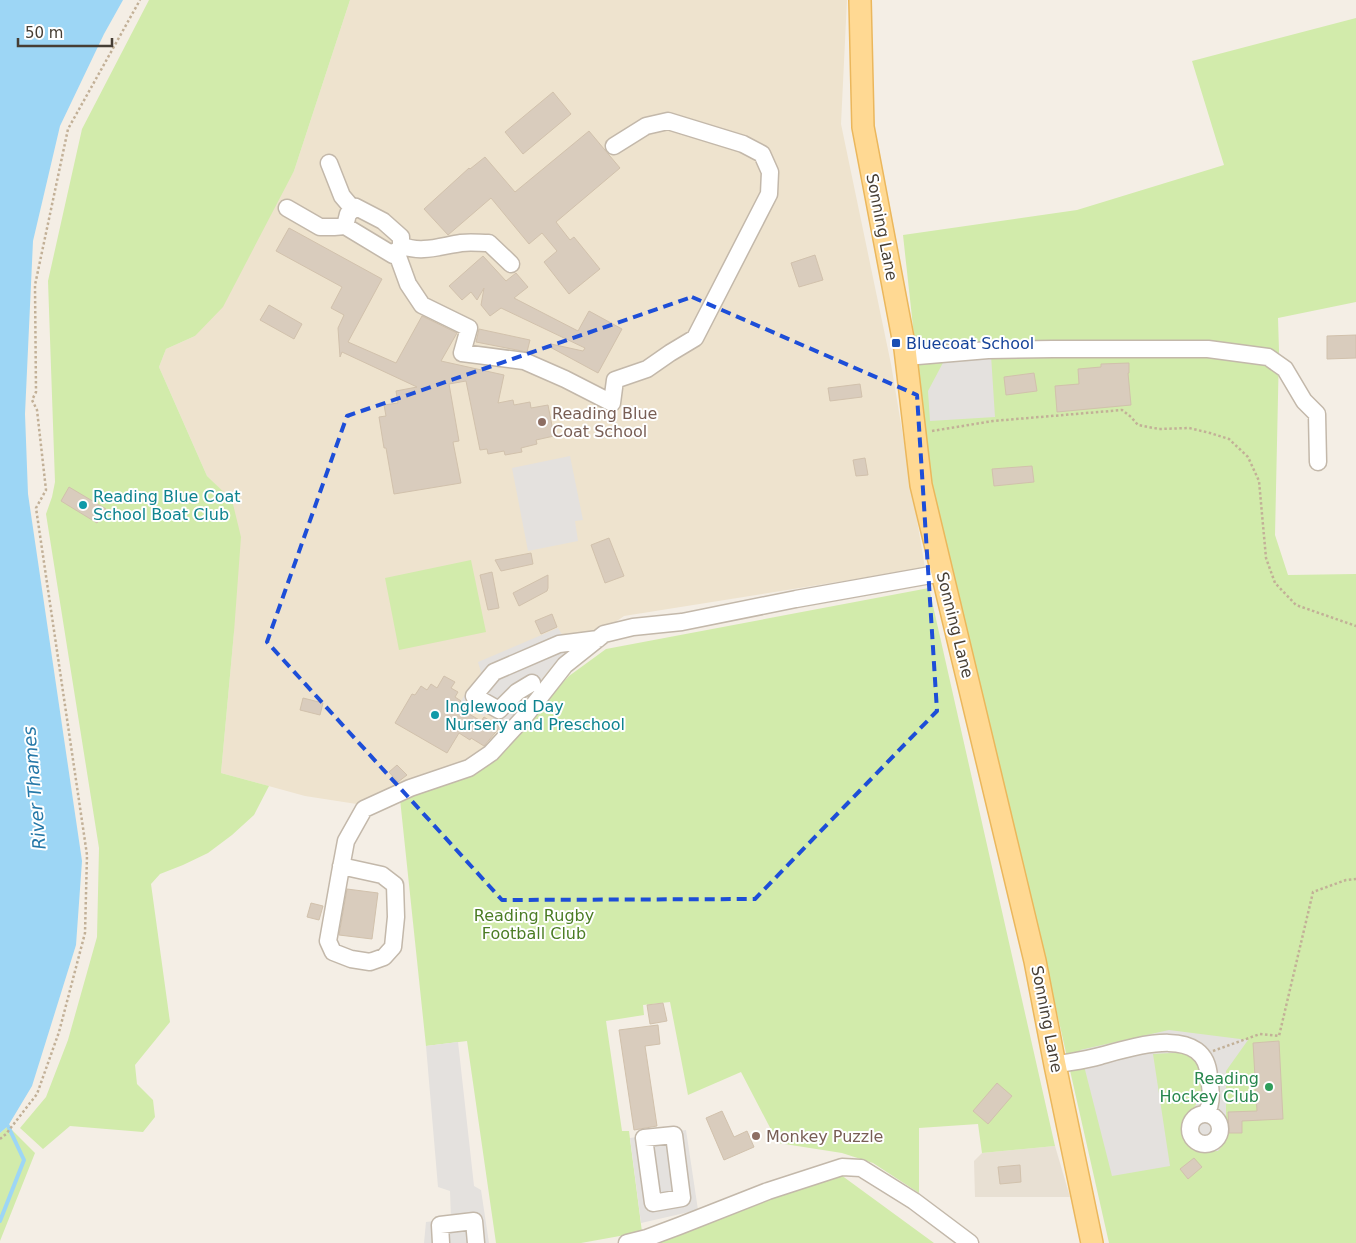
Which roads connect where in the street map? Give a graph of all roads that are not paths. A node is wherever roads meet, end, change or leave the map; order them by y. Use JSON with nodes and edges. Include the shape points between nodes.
{"nodes":[{"id":1,"x":860,"y":0,"type":"edge"},
{"id":2,"x":614,"y":146,"type":"dead end"},
{"id":3,"x":329,"y":163,"type":"dead end"},
{"id":4,"x":287,"y":208,"type":"dead end"},
{"id":5,"x":353,"y":209,"type":"junction"},
{"id":6,"x":345,"y":226,"type":"junction"},
{"id":7,"x":399,"y":248,"type":"junction"},
{"id":8,"x":512,"y":264,"type":"dead end"},
{"id":9,"x":906,"y":357,"type":"junction"},
{"id":10,"x":1318,"y":462,"type":"dead end"},
{"id":11,"x":942,"y":573,"type":"junction"},
{"id":12,"x":599,"y":639,"type":"junction"},
{"id":13,"x":532,"y":683,"type":"dead end"},
{"id":14,"x":341,"y":866,"type":"junction"},
{"id":15,"x":1055,"y":1065,"type":"junction"},
{"id":16,"x":1206,"y":1114,"type":"dead end"},
{"id":17,"x":676,"y":1199,"type":"dead end"},
{"id":18,"x":679,"y":1226,"type":"junction"},
{"id":19,"x":441,"y":1243,"type":"edge"},
{"id":20,"x":476,"y":1243,"type":"edge"},
{"id":21,"x":627,"y":1243,"type":"edge"},
{"id":22,"x":970,"y":1243,"type":"edge"},
{"id":23,"x":1092,"y":1243,"type":"edge"}],
"edges":[{"from":1,"to":9,"type":"main road","name":"Sonning Lane","via":[[863,127]]},
{"from":2,"to":7,"type":"street","via":[[646,126],[668,121],[743,144],[762,154],[770,172],[769,194],[695,338],[647,369],[615,380],[612,404],[524,361],[462,352],[469,328],[422,305],[408,284]]},
{"from":3,"to":5,"type":"street","via":[[342,196]]},
{"from":4,"to":6,"type":"street","via":[[320,226]]},
{"from":5,"to":6,"type":"street"},
{"from":5,"to":7,"type":"street","via":[[356,207],[383,221],[401,237]]},
{"from":6,"to":7,"type":"street","via":[[393,254]]},
{"from":7,"to":8,"type":"street","via":[[432,249],[462,243],[489,243]]},
{"from":9,"to":10,"type":"street","via":[[988,350],[1053,349],[1208,350],[1268,357],[1285,369],[1304,401],[1317,414]]},
{"from":9,"to":11,"type":"main road","name":"Sonning Lane","via":[[921,485]]},
{"from":11,"to":12,"type":"street","via":[[682,622],[633,627],[604,634]]},
{"from":11,"to":15,"type":"main road","name":"Sonning Lane","via":[[1036,961]]},
{"from":12,"to":13,"type":"street","via":[[559,644],[494,672],[474,696],[499,710],[517,692]]},
{"from":12,"to":14,"type":"street","via":[[565,665],[491,753],[469,768],[410,788],[364,809],[346,841]]},
{"from":14,"to":14,"type":"street","via":[[328,941],[333,952],[370,962],[384,957],[393,947],[396,917],[394,885],[382,875]]},
{"from":15,"to":16,"type":"street","via":[[1139,1045],[1166,1042],[1188,1046],[1202,1054],[1209,1070],[1211,1103]]},
{"from":15,"to":23,"type":"main road","name":"Sonning Lane"},
{"from":17,"to":18,"type":"street"},
{"from":18,"to":21,"type":"street"},
{"from":18,"to":22,"type":"street","via":[[768,1191],[842,1167],[861,1168],[914,1201]]},
{"from":19,"to":20,"type":"street","via":[[440,1225],[474,1221]]}]}
